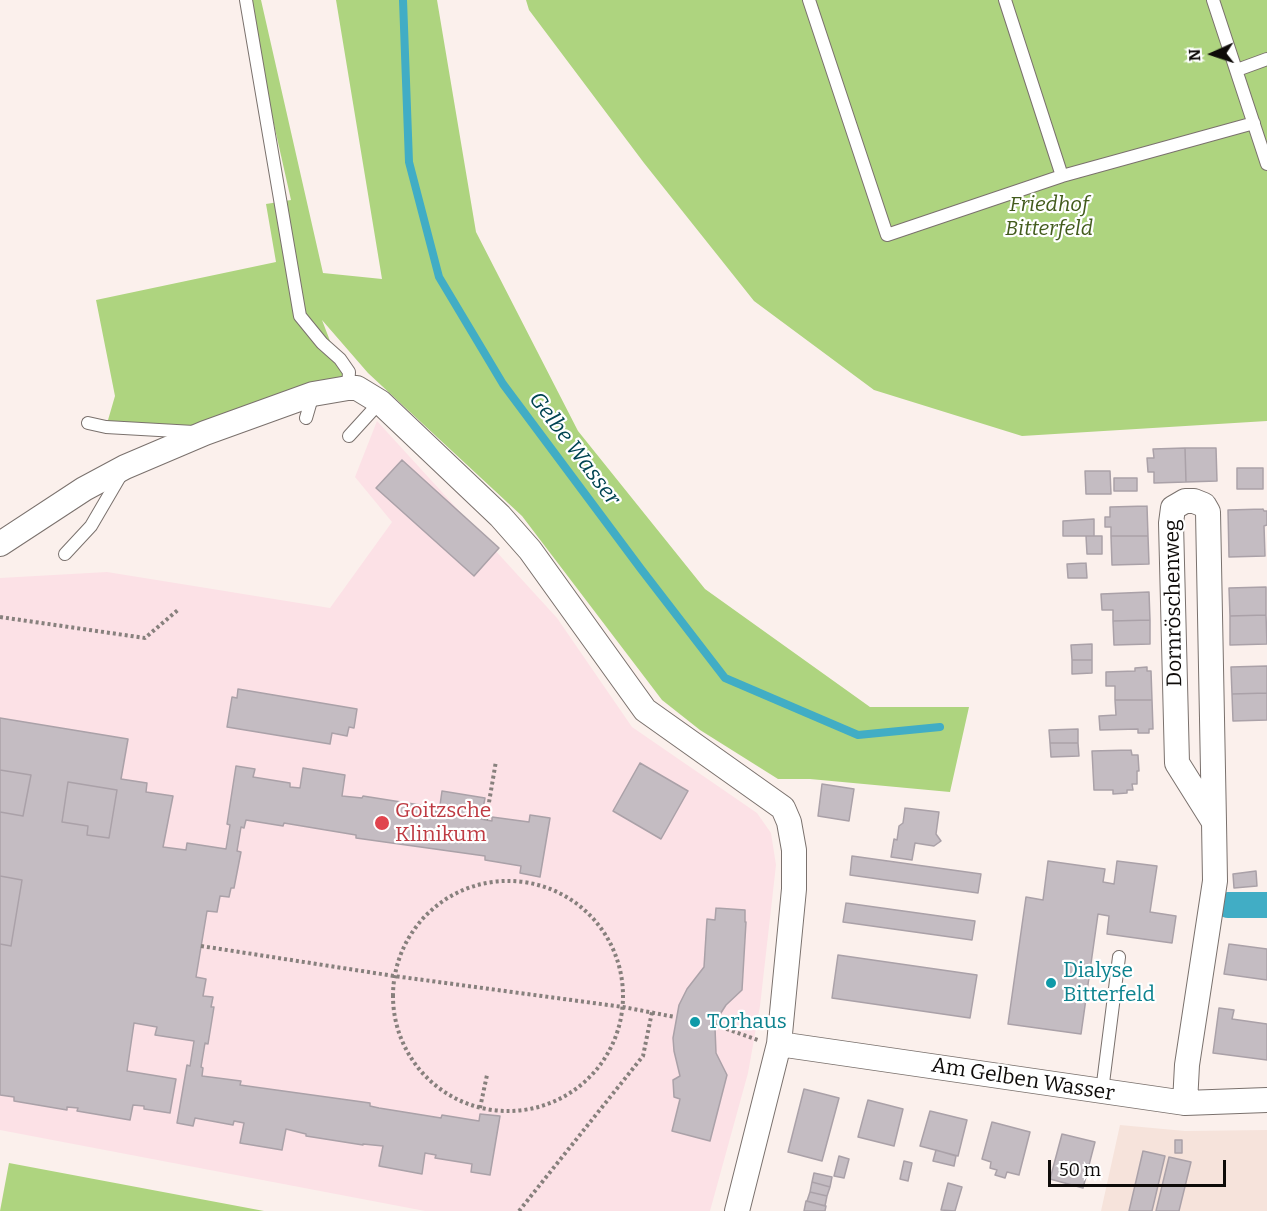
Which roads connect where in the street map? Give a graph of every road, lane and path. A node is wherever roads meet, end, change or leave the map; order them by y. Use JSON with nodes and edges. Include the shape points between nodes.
{"nodes":[{"id":1,"x":246,"y":0,"type":"edge"},
{"id":2,"x":809,"y":0,"type":"edge"},
{"id":3,"x":1005,"y":0,"type":"edge"},
{"id":4,"x":1213,"y":0,"type":"edge"},
{"id":5,"x":1267,"y":60,"type":"edge"},
{"id":6,"x":1236,"y":70,"type":"junction"},
{"id":7,"x":1254,"y":123,"type":"junction"},
{"id":8,"x":1267,"y":164,"type":"edge"},
{"id":9,"x":1062,"y":176,"type":"junction"},
{"id":10,"x":348,"y":388,"type":"junction"},
{"id":11,"x":313,"y":394,"type":"junction"},
{"id":12,"x":380,"y":402,"type":"junction"},
{"id":13,"x":306,"y":418,"type":"dead end"},
{"id":14,"x":88,"y":423,"type":"dead end"},
{"id":15,"x":205,"y":433,"type":"junction"},
{"id":16,"x":349,"y":436,"type":"dead end"},
{"id":17,"x":125,"y":467,"type":"junction"},
{"id":18,"x":0,"y":544,"type":"edge"},
{"id":19,"x":65,"y":554,"type":"dead end"},
{"id":20,"x":179,"y":609,"type":"dead end"},
{"id":21,"x":0,"y":617,"type":"edge"},
{"id":22,"x":496,"y":761,"type":"dead end"},
{"id":23,"x":486,"y":820,"type":"dead end"},
{"id":24,"x":1214,"y":822,"type":"junction"},
{"id":25,"x":201,"y":946,"type":"dead end"},
{"id":26,"x":1119,"y":957,"type":"dead end"},
{"id":27,"x":394,"y":976,"type":"junction"},
{"id":28,"x":623,"y":1007,"type":"junction"},
{"id":29,"x":652,"y":1012,"type":"junction"},
{"id":30,"x":675,"y":1017,"type":"dead end"},
{"id":31,"x":716,"y":1025,"type":"dead end"},
{"id":32,"x":779,"y":1044,"type":"junction"},
{"id":33,"x":487,"y":1075,"type":"dead end"},
{"id":34,"x":1102,"y":1091,"type":"junction"},
{"id":35,"x":1267,"y":1100,"type":"edge"},
{"id":36,"x":1185,"y":1103,"type":"junction"},
{"id":37,"x":480,"y":1108,"type":"junction"},
{"id":38,"x":519,"y":1211,"type":"edge"},
{"id":39,"x":737,"y":1211,"type":"edge"}],
"edges":[{"from":1,"to":10,"type":"lane","via":[[300,316],[349,372]]},
{"from":2,"to":9,"type":"lane","via":[[887,235]]},
{"from":3,"to":9,"type":"lane"},
{"from":4,"to":6,"type":"lane"},
{"from":5,"to":6,"type":"lane"},
{"from":6,"to":7,"type":"lane"},
{"from":7,"to":8,"type":"lane"},
{"from":7,"to":9,"type":"lane"},
{"from":10,"to":11,"type":"street"},
{"from":10,"to":12,"type":"street","via":[[357,388]]},
{"from":11,"to":13,"type":"lane"},
{"from":11,"to":15,"type":"street"},
{"from":12,"to":16,"type":"lane"},
{"from":12,"to":32,"type":"street","via":[[500,516],[530,550],[645,710],[783,808],[794,850],[794,889]]},
{"from":14,"to":15,"type":"lane"},
{"from":15,"to":17,"type":"street"},
{"from":17,"to":18,"type":"street"},
{"from":17,"to":19,"type":"lane","via":[[91,526]]},
{"from":20,"to":21,"type":"path","via":[[145,638]]},
{"from":22,"to":23,"type":"path"},
{"from":24,"to":24,"type":"street","name":"Dornröschenweg","via":[[1208,512],[1203,505],[1185,501],[1173,508],[1171,523],[1177,763]]},
{"from":24,"to":36,"type":"street","name":"Dornröschenweg","via":[[1215,881],[1187,1065]]},
{"from":25,"to":27,"type":"path"},
{"from":26,"to":34,"type":"lane"},
{"from":27,"to":28,"type":"path"},
{"from":27,"to":28,"type":"path","via":[[411,932],[436,904],[470,886],[508,879],[546,886],[579,904],[605,933],[620,968]]},
{"from":27,"to":37,"type":"path","via":[[392,1005],[401,1042],[422,1074],[452,1098]]},
{"from":28,"to":29,"type":"path"},
{"from":28,"to":37,"type":"path","via":[[613,1043],[592,1075],[562,1098],[526,1110]]},
{"from":29,"to":30,"type":"path"},
{"from":29,"to":38,"type":"path","via":[[643,1056]]},
{"from":31,"to":32,"type":"path"},
{"from":32,"to":34,"type":"street","name":"Am Gelben Wasser"},
{"from":32,"to":39,"type":"street"},
{"from":33,"to":37,"type":"path"},
{"from":34,"to":36,"type":"street","name":"Am Gelben Wasser"},
{"from":35,"to":36,"type":"street","name":"Am Gelben Wasser"}]}
